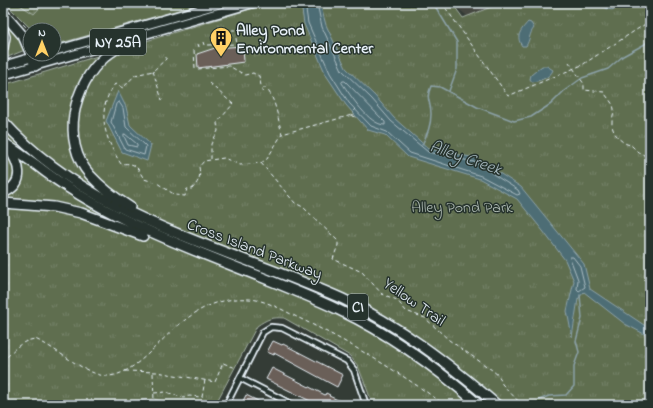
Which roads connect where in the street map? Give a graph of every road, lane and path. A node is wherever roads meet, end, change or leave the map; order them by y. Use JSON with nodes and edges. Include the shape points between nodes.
{"nodes":[{"id":1,"x":222,"y":3,"type":"edge"},
{"id":2,"x":253,"y":3,"type":"edge"},
{"id":3,"x":442,"y":3,"type":"edge"},
{"id":4,"x":3,"y":13,"type":"edge"},
{"id":5,"x":650,"y":21,"type":"edge"},
{"id":6,"x":232,"y":30,"type":"dead end"},
{"id":7,"x":235,"y":30,"type":"dead end"},
{"id":8,"x":3,"y":31,"type":"edge"},
{"id":9,"x":144,"y":34,"type":"junction"},
{"id":10,"x":22,"y":35,"type":"edge"},
{"id":11,"x":236,"y":38,"type":"dead end"},
{"id":12,"x":203,"y":42,"type":"dead end"},
{"id":13,"x":198,"y":44,"type":"dead end"},
{"id":14,"x":204,"y":45,"type":"dead end"},
{"id":15,"x":208,"y":45,"type":"dead end"},
{"id":16,"x":199,"y":47,"type":"dead end"},
{"id":17,"x":3,"y":48,"type":"edge"},
{"id":18,"x":62,"y":49,"type":"edge"},
{"id":19,"x":194,"y":50,"type":"dead end"},
{"id":20,"x":62,"y":51,"type":"edge"},
{"id":21,"x":166,"y":57,"type":"dead end"},
{"id":22,"x":22,"y":60,"type":"edge"},
{"id":23,"x":24,"y":62,"type":"edge"},
{"id":24,"x":569,"y":62,"type":"dead end"},
{"id":25,"x":3,"y":66,"type":"edge"},
{"id":26,"x":574,"y":69,"type":"junction"},
{"id":27,"x":153,"y":71,"type":"junction"},
{"id":28,"x":3,"y":75,"type":"edge"},
{"id":29,"x":209,"y":83,"type":"dead end"},
{"id":30,"x":262,"y":88,"type":"junction"},
{"id":31,"x":263,"y":95,"type":"dead end"},
{"id":32,"x":162,"y":100,"type":"dead end"},
{"id":33,"x":356,"y":109,"type":"dead end"},
{"id":34,"x":352,"y":115,"type":"junction"},
{"id":35,"x":358,"y":118,"type":"dead end"},
{"id":36,"x":3,"y":121,"type":"edge"},
{"id":37,"x":282,"y":134,"type":"junction"},
{"id":38,"x":4,"y":143,"type":"edge"},
{"id":39,"x":650,"y":158,"type":"edge"},
{"id":40,"x":211,"y":159,"type":"junction"},
{"id":41,"x":261,"y":163,"type":"junction"},
{"id":42,"x":3,"y":193,"type":"edge"},
{"id":43,"x":3,"y":203,"type":"edge"},
{"id":44,"x":165,"y":229,"type":"junction"},
{"id":45,"x":204,"y":256,"type":"junction"},
{"id":46,"x":3,"y":362,"type":"edge"},
{"id":47,"x":236,"y":368,"type":"dead end"},
{"id":48,"x":124,"y":371,"type":"junction"},
{"id":49,"x":153,"y":372,"type":"junction"},
{"id":50,"x":240,"y":378,"type":"junction"},
{"id":51,"x":205,"y":380,"type":"junction"},
{"id":52,"x":154,"y":393,"type":"junction"},
{"id":53,"x":154,"y":400,"type":"dead end"},
{"id":54,"x":3,"y":401,"type":"edge"},
{"id":55,"x":4,"y":405,"type":"edge"},
{"id":56,"x":226,"y":405,"type":"edge"},
{"id":57,"x":293,"y":405,"type":"edge"},
{"id":58,"x":366,"y":405,"type":"edge"},
{"id":59,"x":445,"y":405,"type":"edge"},
{"id":60,"x":478,"y":405,"type":"edge"},
{"id":61,"x":497,"y":405,"type":"edge"},
{"id":62,"x":522,"y":405,"type":"edge"}],
"edges":[{"from":1,"to":18,"type":"main road","number":"NY 25A"},
{"from":2,"to":9,"type":"main road","number":"NY 25A"},
{"from":3,"to":26,"type":"path","via":[[508,96]]},
{"from":4,"to":10,"type":"highway"},
{"from":5,"to":26,"type":"path"},
{"from":6,"to":7,"type":"path"},
{"from":8,"to":17,"type":"highway"},
{"from":9,"to":20,"type":"main road","number":"NY 25A"},
{"from":9,"to":44,"type":"highway","via":[[109,54],[94,68],[78,98],[73,131],[80,158],[90,174],[127,205]]},
{"from":11,"to":15,"type":"path","via":[[237,45]]},
{"from":12,"to":14,"type":"path"},
{"from":13,"to":16,"type":"path"},
{"from":19,"to":30,"type":"path","via":[[195,68],[229,66],[245,75],[253,73],[259,76]]},
{"from":21,"to":27,"type":"path","via":[[166,60]]},
{"from":22,"to":25,"type":"main road","number":"NY 25A"},
{"from":23,"to":28,"type":"main road","number":"NY 25A"},
{"from":24,"to":26,"type":"path"},
{"from":26,"to":39,"type":"path","via":[[584,84],[584,90],[604,92],[612,102],[614,110],[611,123],[615,134]]},
{"from":27,"to":32,"type":"path"},
{"from":27,"to":40,"type":"path","via":[[136,75],[123,88],[115,84],[106,101],[104,131],[121,164],[136,166],[144,179],[157,183],[175,195],[185,196],[187,189],[192,189],[198,183],[201,176],[199,167],[204,161]]},
{"from":29,"to":40,"type":"path","via":[[233,104],[217,123],[218,131],[211,144]]},
{"from":30,"to":31,"type":"path"},
{"from":30,"to":37,"type":"path","via":[[266,88],[271,96]]},
{"from":33,"to":34,"type":"path"},
{"from":34,"to":35,"type":"path"},
{"from":34,"to":37,"type":"path"},
{"from":36,"to":44,"type":"highway","name":"Cross Island Parkway","number":"CI","via":[[44,158],[83,187]]},
{"from":37,"to":41,"type":"path","via":[[267,159]]},
{"from":38,"to":42,"type":"highway","via":[[17,161],[19,176]]},
{"from":38,"to":45,"type":"highway","name":"Cross Island Parkway","number":"CI","via":[[83,197],[137,227]]},
{"from":40,"to":41,"type":"path","via":[[224,158],[240,165]]},
{"from":41,"to":62,"type":"path","name":"Yellow Trail","via":[[295,203],[303,207],[338,241],[333,259],[362,272],[382,294],[397,300],[406,311],[425,318],[499,376],[502,384]]},
{"from":43,"to":45,"type":"highway","via":[[81,212],[158,242]]},
{"from":44,"to":61,"type":"highway","name":"Cross Island Parkway","number":"CI","via":[[310,285],[378,318],[443,360]]},
{"from":45,"to":60,"type":"highway","name":"Cross Island Parkway","number":"CI","via":[[304,295],[374,329],[434,368]]},
{"from":46,"to":48,"type":"path","via":[[20,344],[35,339],[100,375],[114,375]]},
{"from":47,"to":51,"type":"path","via":[[223,363],[215,382]]},
{"from":48,"to":49,"type":"path"},
{"from":48,"to":59,"type":"path","via":[[191,316],[218,301],[251,299],[272,305],[340,338],[410,380]]},
{"from":49,"to":51,"type":"path"},
{"from":49,"to":52,"type":"path"},
{"from":50,"to":56,"type":"street"},
{"from":50,"to":57,"type":"street"},
{"from":50,"to":58,"type":"street","via":[[263,332],[271,327],[282,328],[347,361],[354,370]]},
{"from":51,"to":52,"type":"path","via":[[202,398],[184,398],[166,392]]},
{"from":52,"to":53,"type":"path"},
{"from":54,"to":55,"type":"street"}]}
